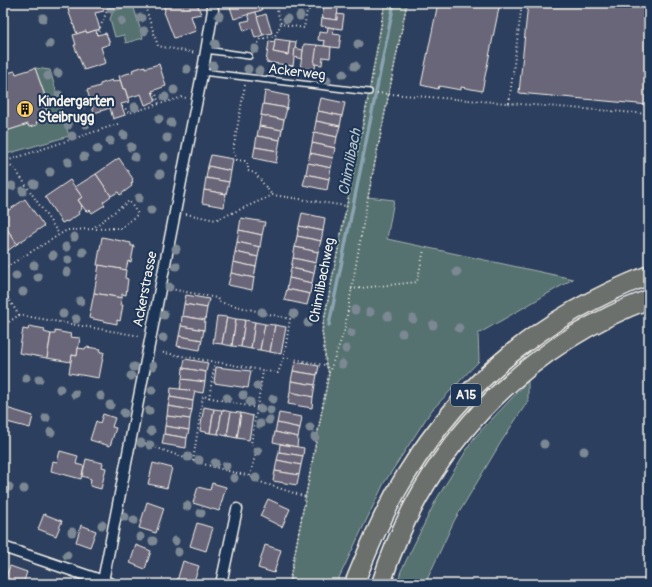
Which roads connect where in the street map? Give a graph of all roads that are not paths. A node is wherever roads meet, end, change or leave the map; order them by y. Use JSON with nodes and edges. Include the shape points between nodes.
{"nodes":[{"id":1,"x":211,"y":3,"type":"edge"},
{"id":2,"x":206,"y":52,"type":"junction"},
{"id":3,"x":250,"y":56,"type":"road end"},
{"id":4,"x":202,"y":72,"type":"junction"},
{"id":5,"x":369,"y":92,"type":"road end"},
{"id":6,"x":649,"y":275,"type":"edge"},
{"id":7,"x":649,"y":298,"type":"edge"},
{"id":8,"x":238,"y":509,"type":"dead end"},
{"id":9,"x":3,"y":547,"type":"edge"},
{"id":10,"x":108,"y":582,"type":"edge"},
{"id":11,"x":221,"y":584,"type":"edge"},
{"id":12,"x":354,"y":584,"type":"edge"},
{"id":13,"x":381,"y":584,"type":"edge"}],
"edges":[{"from":1,"to":2,"type":"street","name":"Ackerstrasse","via":[[213,10]]},
{"from":2,"to":3,"type":"lane"},
{"from":2,"to":4,"type":"street","name":"Ackerstrasse"},
{"from":4,"to":5,"type":"lane","name":"Ackerweg"},
{"from":4,"to":10,"type":"street","name":"Ackerstrasse","via":[[130,439]]},
{"from":6,"to":12,"type":"highway","number":"A15","via":[[603,294],[554,321],[511,353],[470,391],[436,430],[405,476],[379,525]]},
{"from":7,"to":13,"type":"highway","number":"A15","via":[[608,316],[567,339],[527,368],[491,400],[459,436],[432,475],[401,533]]},
{"from":8,"to":11,"type":"street"},
{"from":9,"to":10,"type":"street"}]}
